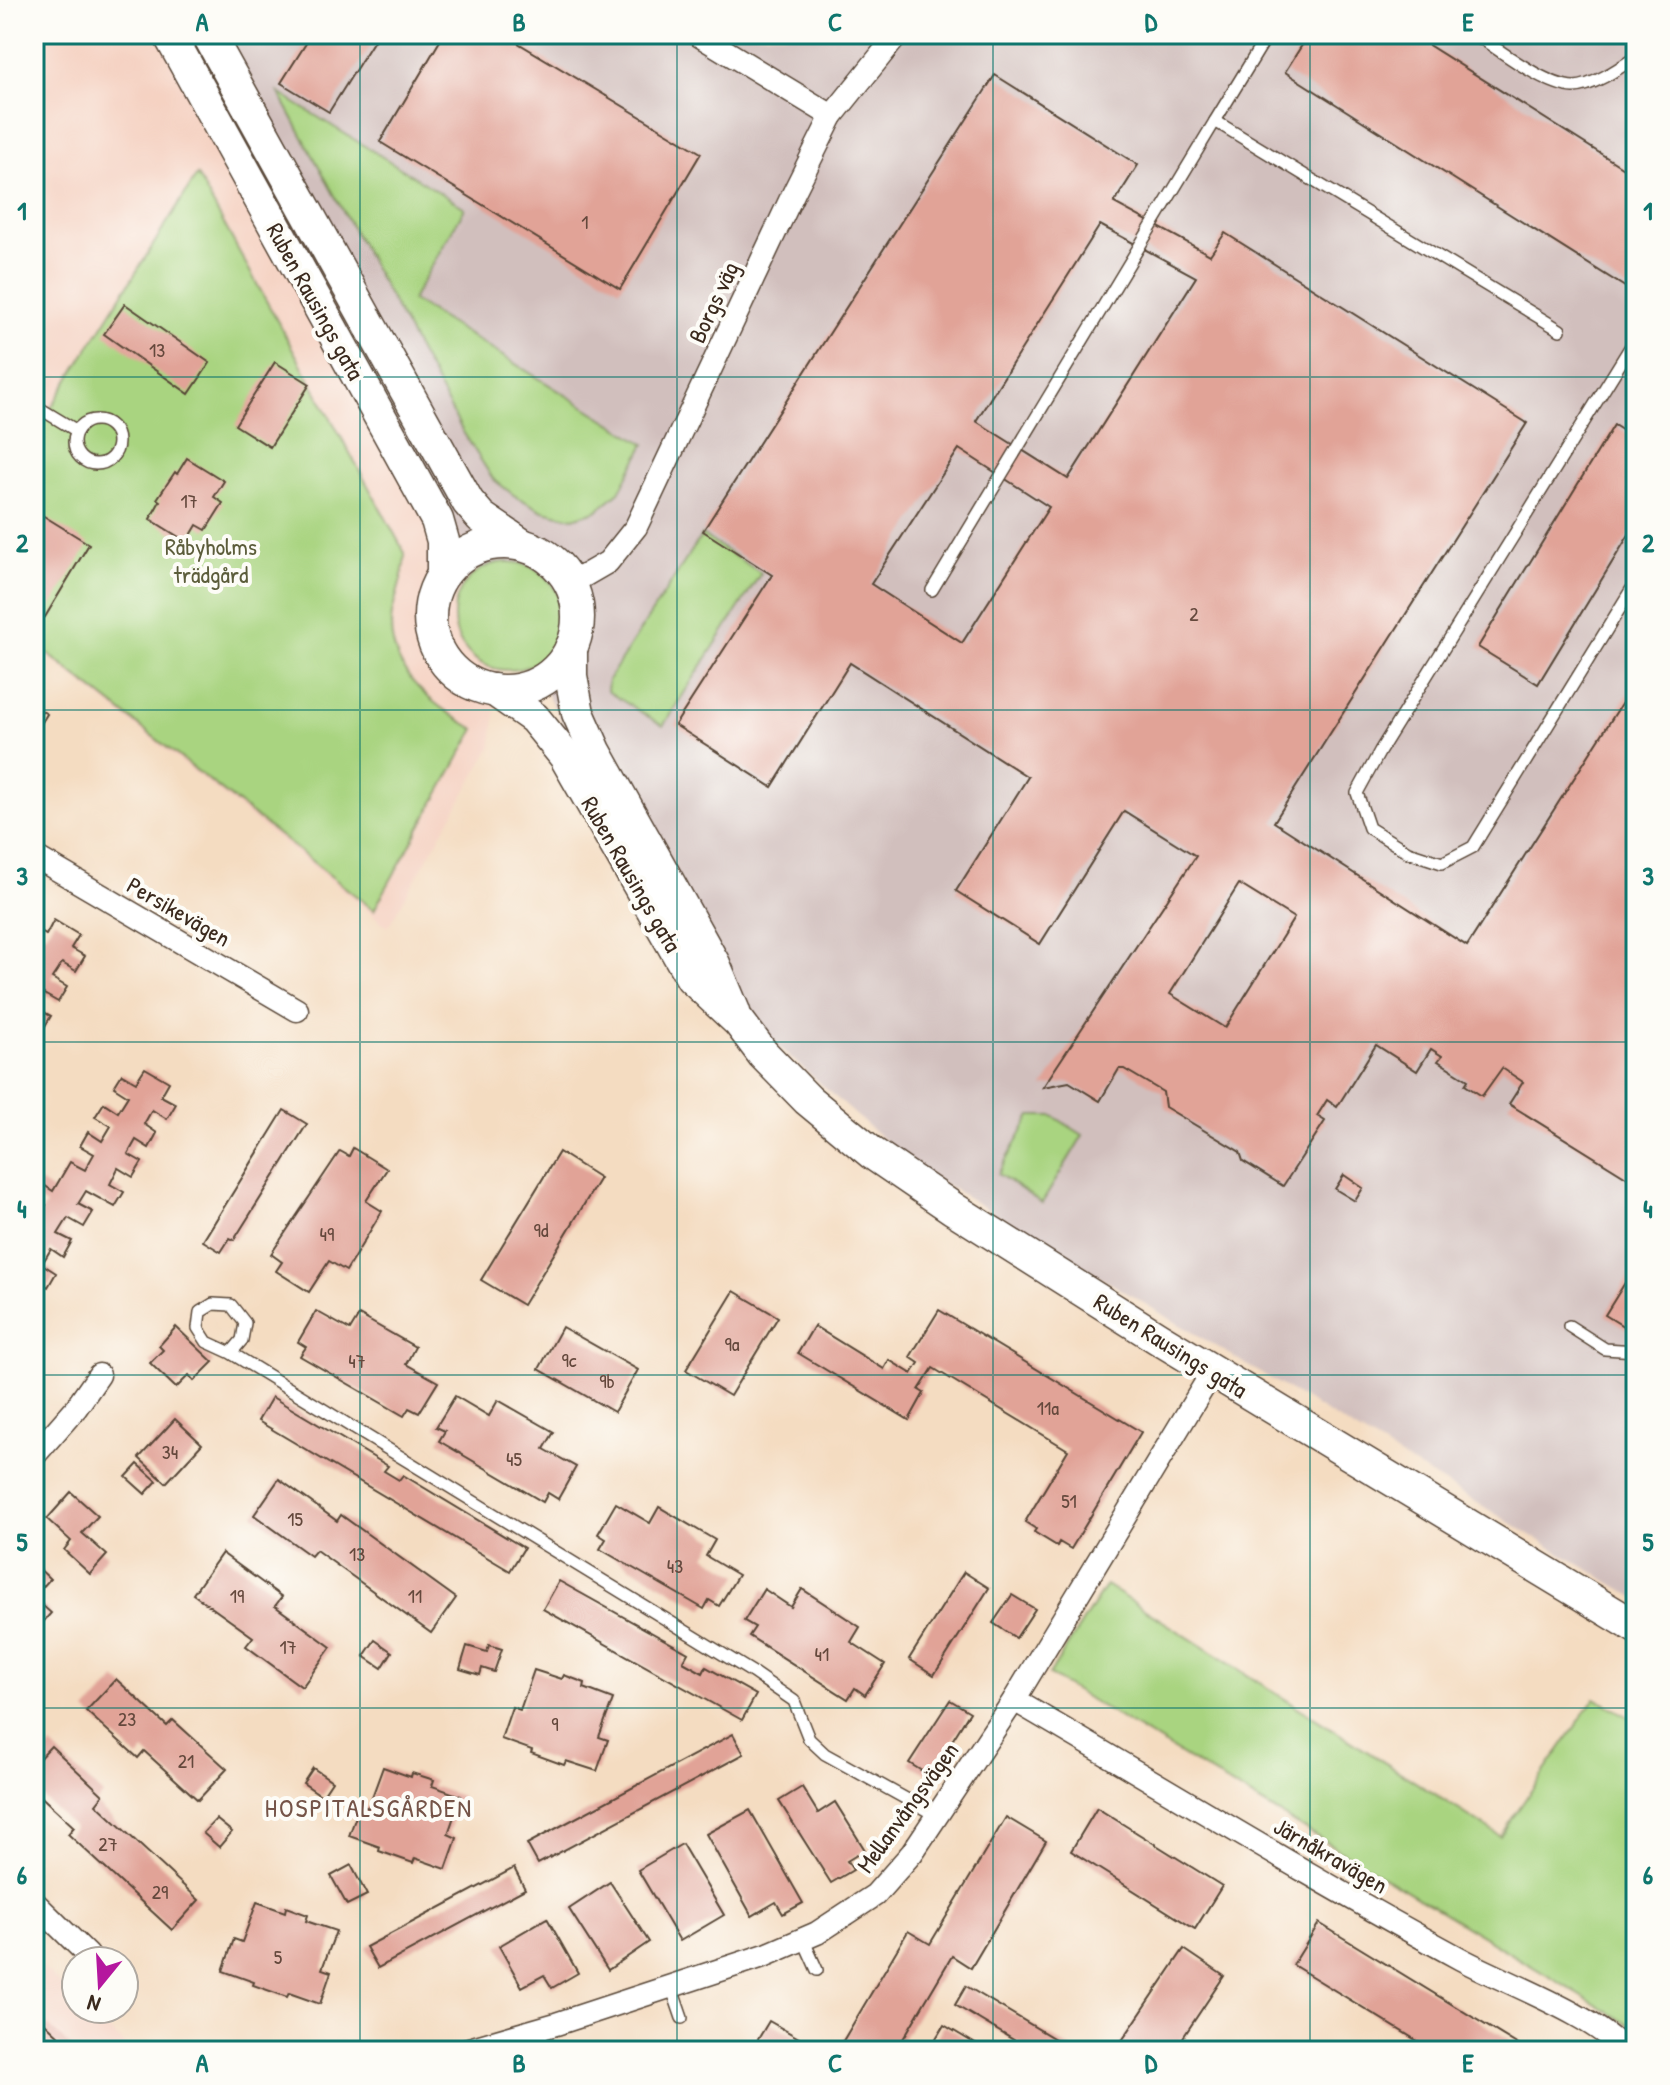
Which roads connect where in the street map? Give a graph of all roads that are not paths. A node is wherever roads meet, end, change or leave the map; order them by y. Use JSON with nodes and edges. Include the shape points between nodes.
{"nodes":[{"id":1,"x":169,"y":34,"type":"edge"},
{"id":2,"x":208,"y":34,"type":"edge"},
{"id":3,"x":697,"y":34,"type":"edge"},
{"id":4,"x":898,"y":34,"type":"edge"},
{"id":5,"x":1268,"y":34,"type":"edge"},
{"id":6,"x":1475,"y":34,"type":"edge"},
{"id":7,"x":1636,"y":57,"type":"edge"},
{"id":8,"x":832,"y":116,"type":"junction"},
{"id":9,"x":1215,"y":121,"type":"junction"},
{"id":10,"x":1560,"y":330,"type":"dead end"},
{"id":11,"x":1636,"y":338,"type":"edge"},
{"id":12,"x":34,"y":405,"type":"edge"},
{"id":13,"x":77,"y":431,"type":"junction"},
{"id":14,"x":522,"y":545,"type":"junction"},
{"id":15,"x":443,"y":574,"type":"junction"},
{"id":16,"x":1636,"y":582,"type":"edge"},
{"id":17,"x":570,"y":584,"type":"junction"},
{"id":18,"x":932,"y":590,"type":"dead end"},
{"id":19,"x":571,"y":648,"type":"junction"},
{"id":20,"x":494,"y":690,"type":"junction"},
{"id":21,"x":34,"y":856,"type":"edge"},
{"id":22,"x":297,"y":1010,"type":"dead end"},
{"id":23,"x":739,"y":1022,"type":"junction"},
{"id":24,"x":1569,"y":1326,"type":"dead end"},
{"id":25,"x":1636,"y":1351,"type":"edge"},
{"id":26,"x":231,"y":1353,"type":"junction"},
{"id":27,"x":1213,"y":1371,"type":"junction"},
{"id":28,"x":99,"y":1375,"type":"dead end"},
{"id":29,"x":34,"y":1456,"type":"edge"},
{"id":30,"x":1636,"y":1627,"type":"edge"},
{"id":31,"x":1014,"y":1700,"type":"junction"},
{"id":32,"x":937,"y":1816,"type":"junction"},
{"id":33,"x":34,"y":1902,"type":"edge"},
{"id":34,"x":803,"y":1939,"type":"junction"},
{"id":35,"x":78,"y":1945,"type":"edge"},
{"id":36,"x":817,"y":1970,"type":"dead end"},
{"id":37,"x":671,"y":1986,"type":"junction"},
{"id":38,"x":682,"y":2018,"type":"dead end"},
{"id":39,"x":462,"y":2051,"type":"edge"},
{"id":40,"x":1624,"y":2051,"type":"edge"}],
"edges":[{"from":1,"to":15,"type":"main road","name":"Ruben Rausings gata","via":[[437,520]]},
{"from":2,"to":14,"type":"main road","name":"Ruben Rausings gata","via":[[468,502]]},
{"from":3,"to":8,"type":"street"},
{"from":4,"to":8,"type":"street","name":"Borgs väg"},
{"from":5,"to":9,"type":"lane"},
{"from":6,"to":7,"type":"lane","via":[[1546,78],[1576,87],[1611,74]]},
{"from":8,"to":17,"type":"street","name":"Borgs väg","via":[[636,527],[608,562]]},
{"from":9,"to":10,"type":"lane"},
{"from":9,"to":18,"type":"lane"},
{"from":11,"to":16,"type":"lane","via":[[1357,793],[1369,828],[1408,852],[1442,863],[1473,847]]},
{"from":12,"to":13,"type":"lane"},
{"from":13,"to":13,"type":"lane","via":[[75,448],[85,461],[102,464],[117,450],[116,433],[104,421],[87,422]]},
{"from":14,"to":15,"type":"main road","via":[[478,547]]},
{"from":14,"to":17,"type":"main road","name":"Ruben Rausings gata","via":[[558,566]]},
{"from":15,"to":20,"type":"main road","name":"Ruben Rausings gata","via":[[431,609],[436,646],[470,683]]},
{"from":17,"to":19,"type":"main road","name":"Ruben Rausings gata","via":[[578,616]]},
{"from":19,"to":20,"type":"main road","via":[[539,682],[513,691]]},
{"from":19,"to":23,"type":"main road","name":"Ruben Rausings gata","via":[[578,713],[595,751],[714,964]]},
{"from":20,"to":23,"type":"main road","name":"Ruben Rausings gata","via":[[534,718],[565,756],[692,978]]},
{"from":21,"to":22,"type":"street","name":"Persikevägen"},
{"from":23,"to":27,"type":"main road","name":"Ruben Rausings gata","via":[[808,1100],[872,1153]]},
{"from":24,"to":25,"type":"lane","via":[[1605,1349]]},
{"from":26,"to":26,"type":"lane","via":[[242,1340],[245,1323],[231,1305],[213,1304],[200,1312],[198,1328],[207,1342]]},
{"from":26,"to":32,"type":"lane","via":[[752,1672],[794,1701],[809,1739],[825,1754]]},
{"from":27,"to":30,"type":"main road","name":"Ruben Rausings gata"},
{"from":27,"to":31,"type":"street","name":"Mellanvångsvägen"},
{"from":28,"to":29,"type":"street"},
{"from":31,"to":32,"type":"street","name":"Mellanvångsvägen"},
{"from":31,"to":40,"type":"street","name":"Järnåkravägen","via":[[1462,1960],[1572,2013]]},
{"from":32,"to":34,"type":"street","name":"Mellanvångsvägen","via":[[875,1895]]},
{"from":33,"to":35,"type":"street"},
{"from":34,"to":36,"type":"lane"},
{"from":34,"to":37,"type":"street","name":"Mellanvångsvägen"},
{"from":37,"to":38,"type":"lane"},
{"from":37,"to":39,"type":"street","name":"Mellanvångsvägen"}]}
